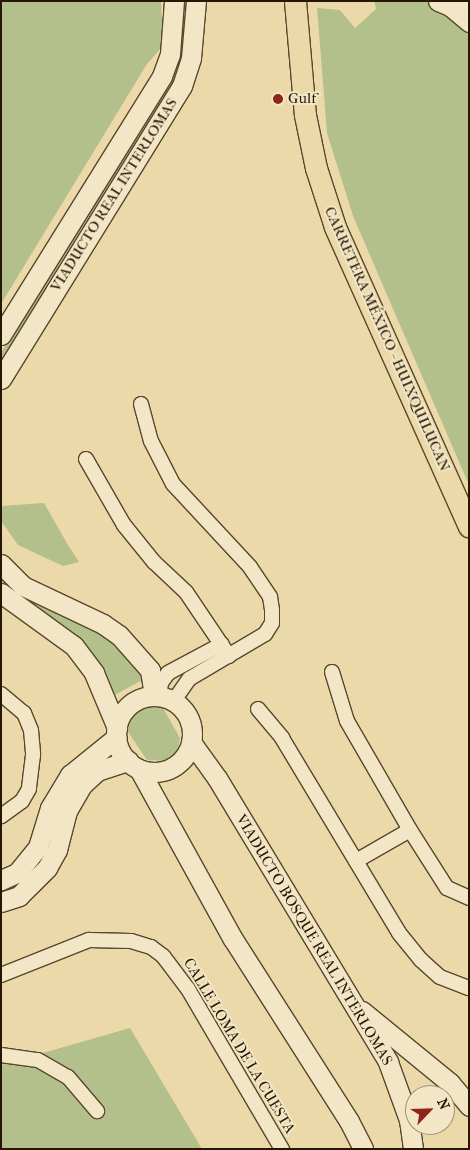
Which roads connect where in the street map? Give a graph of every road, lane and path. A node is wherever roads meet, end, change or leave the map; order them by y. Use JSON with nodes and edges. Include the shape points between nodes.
{"nodes":[{"id":1,"x":174,"y":1,"type":"edge"},
{"id":2,"x":196,"y":1,"type":"edge"},
{"id":3,"x":295,"y":1,"type":"edge"},
{"id":4,"x":451,"y":3,"type":"edge"},
{"id":5,"x":469,"y":22,"type":"edge"},
{"id":6,"x":1,"y":335,"type":"edge"},
{"id":7,"x":1,"y":379,"type":"edge"},
{"id":8,"x":141,"y":404,"type":"dead end"},
{"id":9,"x":86,"y":459,"type":"dead end"},
{"id":10,"x":469,"y":526,"type":"edge"},
{"id":11,"x":1,"y":564,"type":"edge"},
{"id":12,"x":1,"y":593,"type":"edge"},
{"id":13,"x":222,"y":644,"type":"junction"},
{"id":14,"x":229,"y":656,"type":"junction"},
{"id":15,"x":332,"y":672,"type":"dead end"},
{"id":16,"x":1,"y":694,"type":"edge"},
{"id":17,"x":162,"y":698,"type":"junction"},
{"id":18,"x":258,"y":709,"type":"dead end"},
{"id":19,"x":117,"y":732,"type":"junction"},
{"id":20,"x":191,"y":742,"type":"junction"},
{"id":21,"x":134,"y":765,"type":"junction"},
{"id":22,"x":1,"y":816,"type":"edge"},
{"id":23,"x":410,"y":830,"type":"junction"},
{"id":24,"x":356,"y":861,"type":"junction"},
{"id":25,"x":1,"y":880,"type":"edge"},
{"id":26,"x":469,"y":898,"type":"edge"},
{"id":27,"x":1,"y":902,"type":"edge"},
{"id":28,"x":1,"y":975,"type":"edge"},
{"id":29,"x":469,"y":988,"type":"edge"},
{"id":30,"x":357,"y":1008,"type":"junction"},
{"id":31,"x":1,"y":1055,"type":"edge"},
{"id":32,"x":466,"y":1095,"type":"edge"},
{"id":33,"x":97,"y":1111,"type":"dead end"},
{"id":34,"x":282,"y":1149,"type":"edge"},
{"id":35,"x":363,"y":1149,"type":"edge"},
{"id":36,"x":413,"y":1149,"type":"edge"}],
"edges":[{"from":1,"to":6,"type":"main road","name":"VIADUCTO REAL INTERLOMAS","via":[[170,54],[162,76]]},
{"from":2,"to":7,"type":"main road","name":"VIADUCTO REAL INTERLOMAS","via":[[191,58],[182,86]]},
{"from":3,"to":10,"type":"main road","name":"CARRETERA MÉXICO - HUIXQUILUCAN","via":[[305,115],[316,168],[335,227]]},
{"from":4,"to":5,"type":"main road"},
{"from":8,"to":14,"type":"street","via":[[151,441],[173,484],[233,546],[270,597],[272,623],[265,634]]},
{"from":9,"to":13,"type":"street","via":[[124,525],[149,556],[186,592]]},
{"from":11,"to":17,"type":"main road","via":[[23,586],[103,624],[119,636],[150,670]]},
{"from":12,"to":19,"type":"main road","via":[[74,646],[94,673]]},
{"from":13,"to":14,"type":"street"},
{"from":13,"to":17,"type":"street","via":[[168,673],[161,683]]},
{"from":14,"to":17,"type":"street"},
{"from":15,"to":23,"type":"street","via":[[347,721]]},
{"from":16,"to":22,"type":"street","via":[[24,713],[31,730],[33,755],[29,789],[22,801]]},
{"from":17,"to":19,"type":"main road","via":[[140,699],[127,708]]},
{"from":17,"to":20,"type":"main road","via":[[188,718]]},
{"from":18,"to":24,"type":"street","via":[[282,738]]},
{"from":19,"to":21,"type":"main road"},
{"from":19,"to":25,"type":"main road","via":[[70,775],[50,808],[45,831],[33,854],[17,873]]},
{"from":20,"to":21,"type":"main road","via":[[184,758],[171,768],[156,772]]},
{"from":20,"to":30,"type":"main road","name":"VIADUCTO BOSQUE REAL INTERLOMAS","via":[[217,778]]},
{"from":21,"to":27,"type":"main road","via":[[97,771],[82,785],[67,811],[57,850],[47,868],[19,896]]},
{"from":21,"to":35,"type":"main road","via":[[233,939],[349,1121]]},
{"from":23,"to":24,"type":"street"},
{"from":23,"to":26,"type":"street","via":[[447,888]]},
{"from":24,"to":29,"type":"street","via":[[399,933],[421,960],[440,977]]},
{"from":28,"to":34,"type":"street","name":"CALLE LOMA DE LA CUESTA","via":[[89,940],[131,940],[151,948],[163,956],[188,989]]},
{"from":30,"to":32,"type":"main road"},
{"from":30,"to":36,"type":"main road","name":"VIADUCTO BOSQUE REAL INTERLOMAS","via":[[388,1062],[409,1120]]},
{"from":31,"to":33,"type":"street","via":[[38,1060],[61,1073]]}]}
